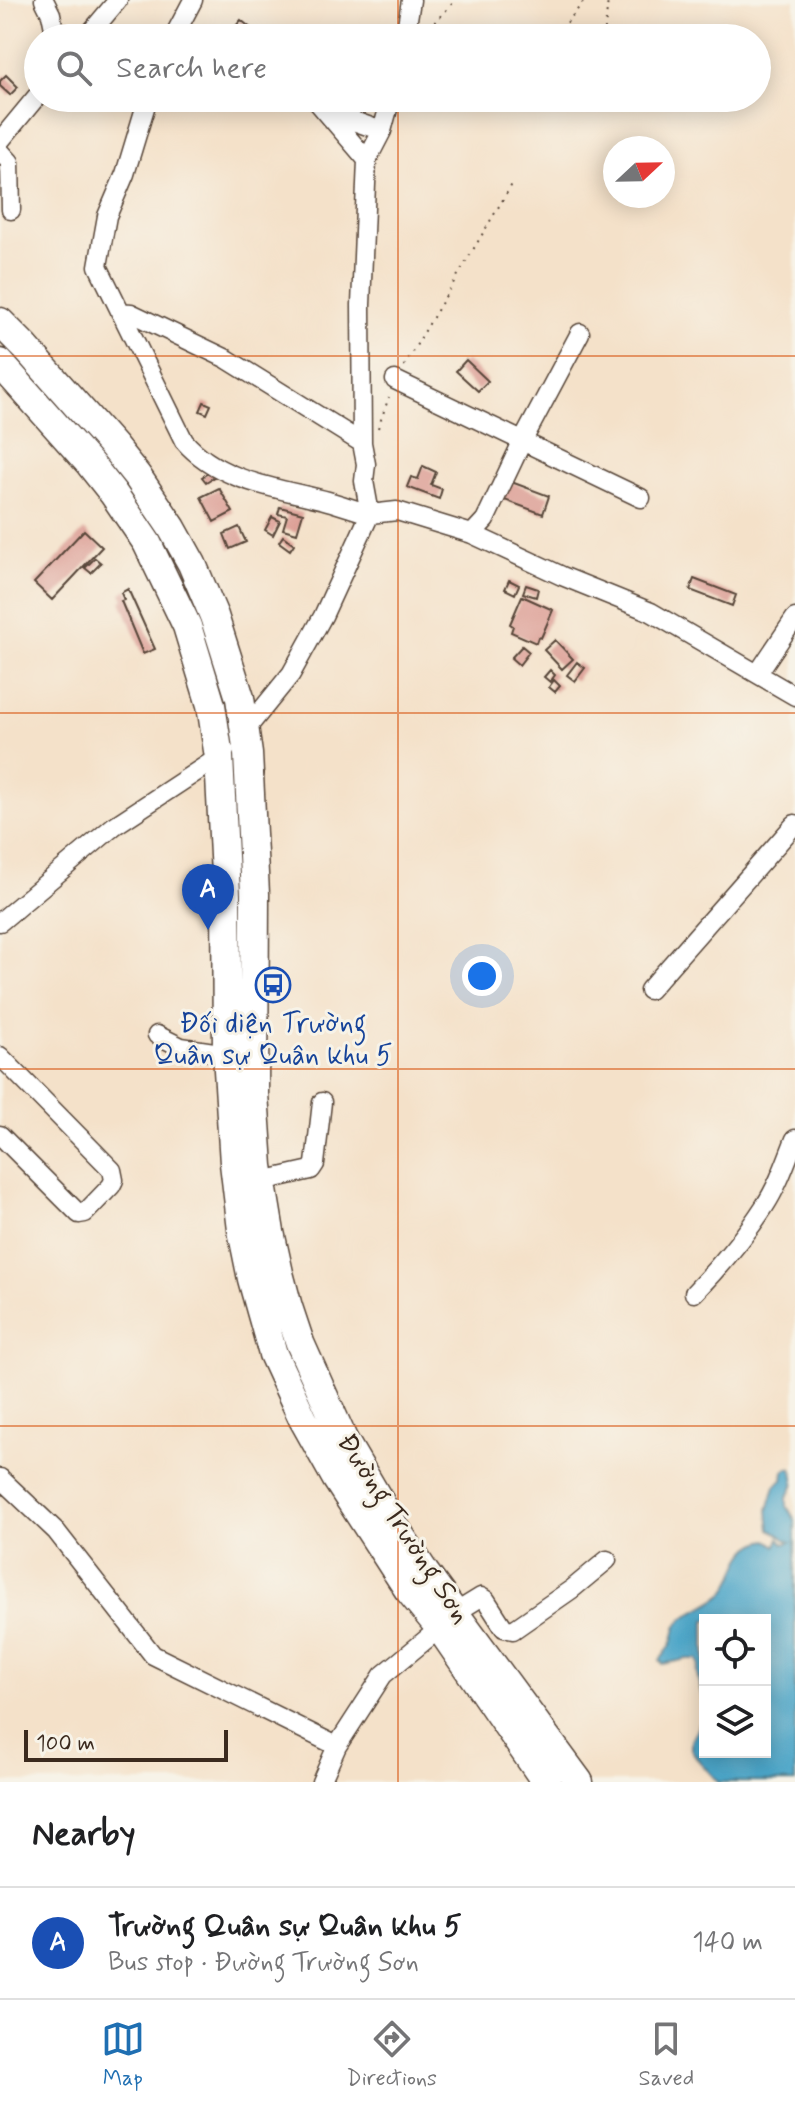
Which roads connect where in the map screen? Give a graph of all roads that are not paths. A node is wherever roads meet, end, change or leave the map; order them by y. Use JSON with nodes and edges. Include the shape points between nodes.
{"nodes":[{"id":1,"x":44,"y":0,"type":"edge"},
{"id":2,"x":118,"y":0,"type":"edge"},
{"id":3,"x":193,"y":0,"type":"edge"},
{"id":4,"x":411,"y":0,"type":"edge"},
{"id":5,"x":53,"y":24,"type":"edge"},
{"id":6,"x":98,"y":24,"type":"edge"},
{"id":7,"x":180,"y":24,"type":"edge"},
{"id":8,"x":407,"y":24,"type":"edge"},
{"id":9,"x":24,"y":112,"type":"edge"},
{"id":10,"x":144,"y":112,"type":"edge"},
{"id":11,"x":326,"y":112,"type":"edge"},
{"id":12,"x":337,"y":112,"type":"edge"},
{"id":13,"x":387,"y":112,"type":"edge"},
{"id":14,"x":382,"y":131,"type":"junction"},
{"id":15,"x":0,"y":141,"type":"edge"},
{"id":16,"x":0,"y":151,"type":"edge"},
{"id":17,"x":367,"y":160,"type":"junction"},
{"id":18,"x":11,"y":210,"type":"dead end"},
{"id":19,"x":120,"y":312,"type":"junction"},
{"id":20,"x":0,"y":322,"type":"edge"},
{"id":21,"x":580,"y":333,"type":"dead end"},
{"id":22,"x":0,"y":363,"type":"edge"},
{"id":23,"x":395,"y":380,"type":"road end"},
{"id":24,"x":522,"y":442,"type":"junction"},
{"id":25,"x":362,"y":443,"type":"junction"},
{"id":26,"x":641,"y":498,"type":"dead end"},
{"id":27,"x":370,"y":514,"type":"junction"},
{"id":28,"x":472,"y":534,"type":"junction"},
{"id":29,"x":795,"y":618,"type":"edge"},
{"id":30,"x":758,"y":673,"type":"junction"},
{"id":31,"x":795,"y":696,"type":"edge"},
{"id":32,"x":244,"y":731,"type":"junction"},
{"id":33,"x":219,"y":757,"type":"junction"},
{"id":34,"x":795,"y":824,"type":"edge"},
{"id":35,"x":0,"y":922,"type":"edge"},
{"id":36,"x":649,"y":990,"type":"dead end"},
{"id":37,"x":157,"y":1035,"type":"dead end"},
{"id":38,"x":227,"y":1054,"type":"junction"},
{"id":39,"x":0,"y":1056,"type":"edge"},
{"id":40,"x":322,"y":1102,"type":"dead end"},
{"id":41,"x":0,"y":1135,"type":"edge"},
{"id":42,"x":795,"y":1139,"type":"edge"},
{"id":43,"x":262,"y":1181,"type":"junction"},
{"id":44,"x":694,"y":1293,"type":"dead end"},
{"id":45,"x":0,"y":1478,"type":"edge"},
{"id":46,"x":607,"y":1560,"type":"dead end"},
{"id":47,"x":447,"y":1621,"type":"junction"},
{"id":48,"x":337,"y":1746,"type":"junction"},
{"id":49,"x":321,"y":1782,"type":"edge"},
{"id":50,"x":546,"y":1782,"type":"edge"},
{"id":51,"x":579,"y":1782,"type":"edge"}],
"edges":[{"from":1,"to":5,"type":"street"},
{"from":2,"to":6,"type":"street"},
{"from":3,"to":7,"type":"street"},
{"from":4,"to":8,"type":"street"},
{"from":9,"to":15,"type":"street"},
{"from":10,"to":19,"type":"street","via":[[107,216],[98,266]]},
{"from":11,"to":17,"type":"street"},
{"from":12,"to":14,"type":"street"},
{"from":13,"to":14,"type":"street"},
{"from":14,"to":17,"type":"street"},
{"from":16,"to":18,"type":"street","via":[[10,162]]},
{"from":17,"to":25,"type":"street"},
{"from":19,"to":25,"type":"street","via":[[227,359]]},
{"from":19,"to":27,"type":"street","via":[[191,449],[254,484]]},
{"from":20,"to":32,"type":"highway","name":"Đường Trường Sơn","via":[[113,446],[172,528],[214,616],[240,698]]},
{"from":21,"to":24,"type":"street"},
{"from":22,"to":33,"type":"highway","name":"Đường Trường Sơn","via":[[98,474],[155,557],[187,626],[211,705]]},
{"from":23,"to":24,"type":"street"},
{"from":24,"to":26,"type":"street"},
{"from":24,"to":28,"type":"street","via":[[485,520]]},
{"from":25,"to":27,"type":"street"},
{"from":27,"to":28,"type":"street","via":[[397,511]]},
{"from":27,"to":32,"type":"street","via":[[291,674]]},
{"from":28,"to":30,"type":"street","via":[[651,612]]},
{"from":29,"to":30,"type":"street"},
{"from":30,"to":31,"type":"street"},
{"from":32,"to":33,"type":"street"},
{"from":32,"to":43,"type":"highway","name":"Đường Trường Sơn","via":[[255,894],[254,1094]]},
{"from":33,"to":35,"type":"street","via":[[114,826]]},
{"from":33,"to":38,"type":"highway","name":"Đường Trường Sơn"},
{"from":34,"to":36,"type":"street"},
{"from":37,"to":38,"type":"street","via":[[181,1047]]},
{"from":38,"to":47,"type":"highway","name":"Đường Trường Sơn","via":[[242,1230],[273,1354],[336,1478],[408,1589]]},
{"from":39,"to":41,"type":"street","via":[[112,1170],[114,1180],[79,1214]]},
{"from":40,"to":43,"type":"street","via":[[311,1170]]},
{"from":42,"to":44,"type":"street","via":[[765,1205]]},
{"from":43,"to":47,"type":"highway","name":"Đường Trường Sơn","via":[[288,1307],[315,1379],[343,1439]]},
{"from":45,"to":48,"type":"street","via":[[56,1531],[153,1655]]},
{"from":46,"to":47,"type":"street","via":[[513,1630],[504,1628],[481,1597]]},
{"from":47,"to":48,"type":"street","via":[[383,1675]]},
{"from":47,"to":50,"type":"highway","name":"Đường Trường Sơn"},
{"from":47,"to":51,"type":"highway","name":"Đường Trường Sơn"},
{"from":48,"to":49,"type":"street"}]}
